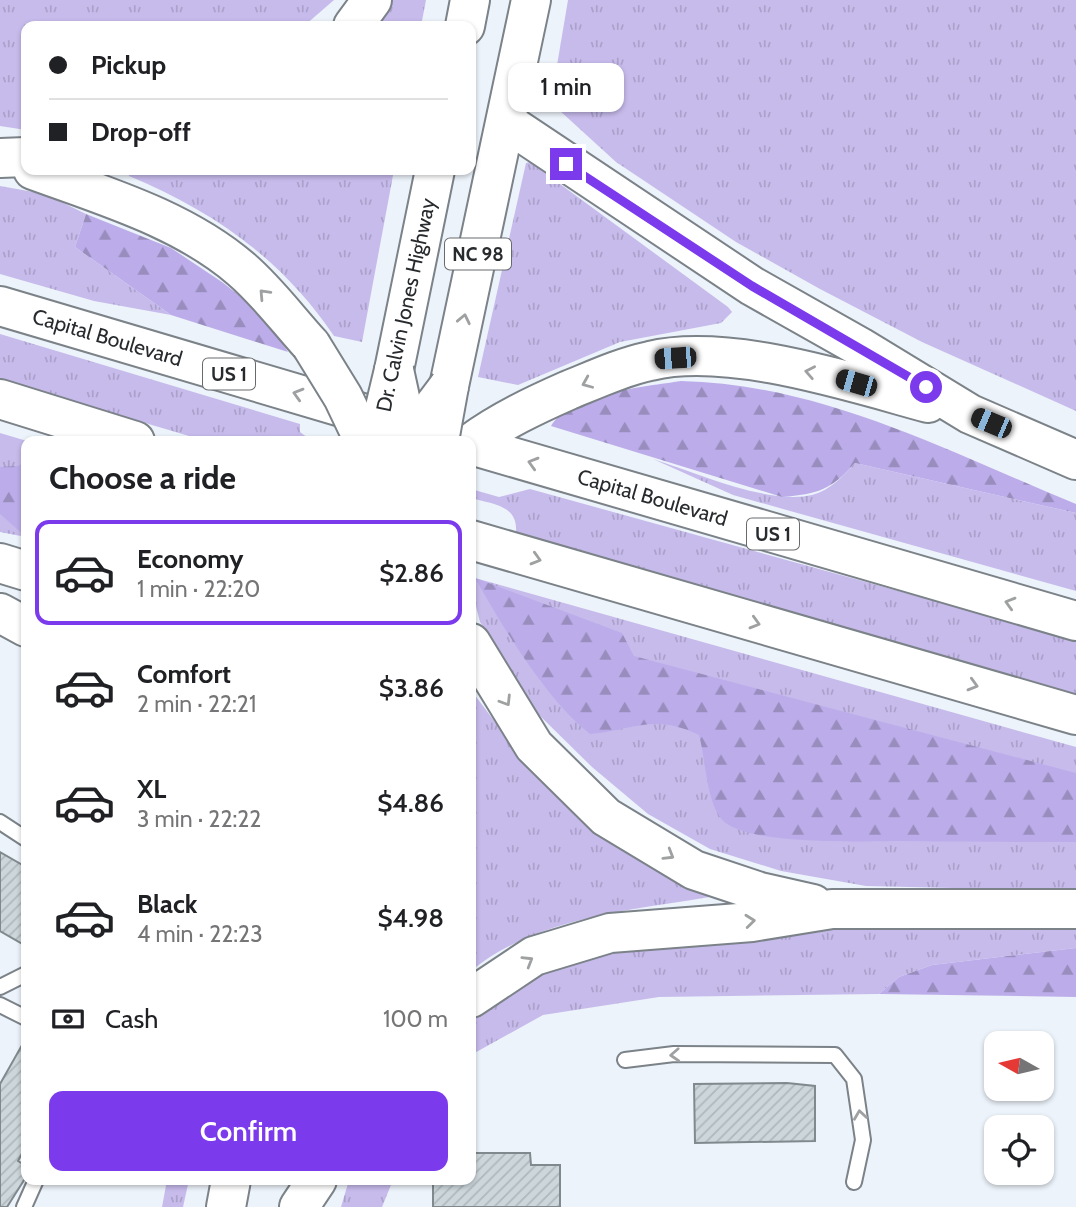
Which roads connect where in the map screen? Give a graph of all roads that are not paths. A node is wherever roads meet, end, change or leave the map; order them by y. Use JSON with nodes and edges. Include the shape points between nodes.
{"nodes":[{"id":1,"x":372,"y":0,"type":"edge"},
{"id":2,"x":470,"y":0,"type":"edge"},
{"id":3,"x":531,"y":0,"type":"edge"},
{"id":4,"x":357,"y":21,"type":"edge"},
{"id":5,"x":466,"y":21,"type":"edge"},
{"id":6,"x":506,"y":122,"type":"junction"},
{"id":7,"x":52,"y":175,"type":"edge"},
{"id":8,"x":434,"y":175,"type":"edge"},
{"id":9,"x":0,"y":306,"type":"edge"},
{"id":10,"x":0,"y":399,"type":"edge"},
{"id":11,"x":970,"y":414,"type":"junction"},
{"id":12,"x":119,"y":436,"type":"edge"},
{"id":13,"x":361,"y":436,"type":"edge"},
{"id":14,"x":408,"y":436,"type":"edge"},
{"id":15,"x":413,"y":436,"type":"edge"},
{"id":16,"x":441,"y":436,"type":"edge"},
{"id":17,"x":476,"y":441,"type":"edge"},
{"id":18,"x":476,"y":445,"type":"edge"},
{"id":19,"x":1076,"y":460,"type":"edge"},
{"id":20,"x":476,"y":541,"type":"edge"},
{"id":21,"x":0,"y":563,"type":"edge"},
{"id":22,"x":21,"y":569,"type":"edge"},
{"id":23,"x":0,"y":613,"type":"edge"},
{"id":24,"x":1076,"y":621,"type":"edge"},
{"id":25,"x":21,"y":624,"type":"edge"},
{"id":26,"x":476,"y":651,"type":"edge"},
{"id":27,"x":1076,"y":715,"type":"edge"},
{"id":28,"x":0,"y":822,"type":"edge"},
{"id":29,"x":21,"y":836,"type":"edge"},
{"id":30,"x":832,"y":909,"type":"junction"},
{"id":31,"x":1076,"y":909,"type":"edge"},
{"id":32,"x":21,"y":976,"type":"edge"},
{"id":33,"x":0,"y":987,"type":"edge"},
{"id":34,"x":476,"y":995,"type":"edge"},
{"id":35,"x":0,"y":1005,"type":"edge"},
{"id":36,"x":21,"y":1016,"type":"edge"},
{"id":37,"x":625,"y":1059,"type":"dead end"},
{"id":38,"x":854,"y":1182,"type":"dead end"},
{"id":39,"x":34,"y":1185,"type":"edge"},
{"id":40,"x":230,"y":1185,"type":"edge"},
{"id":41,"x":300,"y":1185,"type":"edge"},
{"id":42,"x":313,"y":1185,"type":"edge"},
{"id":43,"x":24,"y":1207,"type":"edge"},
{"id":44,"x":226,"y":1207,"type":"edge"},
{"id":45,"x":298,"y":1207,"type":"edge"}],
"edges":[{"from":1,"to":4,"type":"highway"},
{"from":2,"to":5,"type":"highway"},
{"from":3,"to":6,"type":"highway","number":"NC 98"},
{"from":6,"to":11,"type":"highway","via":[[752,286]]},
{"from":15,"to":6,"type":"highway","number":"NC 98","one_way":true,"bridge":true,"via":[[449,386]]},
{"from":13,"to":7,"type":"highway","one_way":true,"bridge":true,"via":[[311,345],[242,270],[147,212]]},
{"from":8,"to":14,"type":"highway","name":"Dr. Calvin Jones Highway","number":"NC 98","bridge":true,"via":[[394,370]]},
{"from":16,"to":9,"type":"highway","name":"Capital Boulevard","number":"US 1","one_way":true},
{"from":10,"to":12,"type":"highway"},
{"from":11,"to":17,"type":"highway","one_way":true,"via":[[825,375],[698,356],[652,360],[611,373],[532,406]]},
{"from":11,"to":19,"type":"highway"},
{"from":24,"to":18,"type":"highway","name":"Capital Boulevard","number":"US 1","one_way":true},
{"from":20,"to":27,"type":"highway","one_way":true},
{"from":21,"to":22,"type":"highway"},
{"from":23,"to":25,"type":"highway"},
{"from":26,"to":30,"type":"highway","one_way":true,"via":[[534,746],[606,817],[694,870]]},
{"from":28,"to":29,"type":"lane"},
{"from":30,"to":31,"type":"highway"},
{"from":34,"to":30,"type":"highway","one_way":true,"via":[[534,956],[610,933],[751,922]]},
{"from":32,"to":33,"type":"lane"},
{"from":35,"to":36,"type":"lane"},
{"from":38,"to":37,"type":"lane","one_way":true,"via":[[863,1140],[854,1079],[835,1055],[674,1054]]},
{"from":39,"to":43,"type":"lane"},
{"from":40,"to":44,"type":"highway"},
{"from":41,"to":45,"type":"highway"},
{"from":42,"to":45,"type":"highway"}]}
